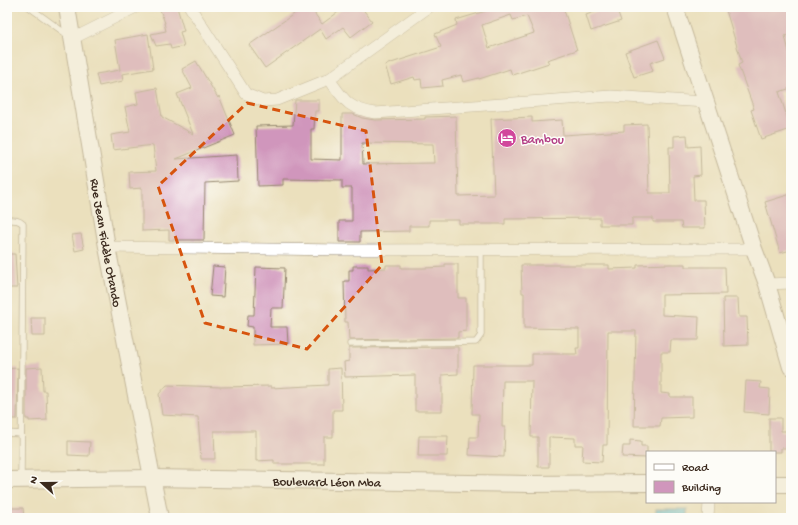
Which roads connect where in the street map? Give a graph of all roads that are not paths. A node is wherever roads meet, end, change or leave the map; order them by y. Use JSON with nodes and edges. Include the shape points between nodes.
{"nodes":[{"id":1,"x":29,"y":7,"type":"edge"},
{"id":2,"x":67,"y":7,"type":"edge"},
{"id":3,"x":136,"y":7,"type":"edge"},
{"id":4,"x":190,"y":7,"type":"edge"},
{"id":5,"x":429,"y":7,"type":"edge"},
{"id":6,"x":675,"y":7,"type":"edge"},
{"id":7,"x":72,"y":39,"type":"junction"},
{"id":8,"x":329,"y":79,"type":"junction"},
{"id":9,"x":705,"y":102,"type":"junction"},
{"id":10,"x":7,"y":220,"type":"edge"},
{"id":11,"x":107,"y":247,"type":"junction"},
{"id":12,"x":481,"y":250,"type":"junction"},
{"id":13,"x":754,"y":250,"type":"junction"},
{"id":14,"x":791,"y":283,"type":"edge"},
{"id":15,"x":766,"y":284,"type":"junction"},
{"id":16,"x":350,"y":344,"type":"dead end"},
{"id":17,"x":791,"y":368,"type":"edge"},
{"id":18,"x":7,"y":433,"type":"edge"},
{"id":19,"x":21,"y":434,"type":"junction"},
{"id":20,"x":151,"y":478,"type":"junction"},
{"id":21,"x":14,"y":480,"type":"edge"},
{"id":22,"x":646,"y":483,"type":"edge"},
{"id":23,"x":776,"y":484,"type":"edge"},
{"id":24,"x":791,"y":484,"type":"edge"},
{"id":25,"x":709,"y":503,"type":"edge"},
{"id":26,"x":160,"y":518,"type":"edge"},
{"id":27,"x":708,"y":518,"type":"edge"}],
"edges":[{"from":1,"to":7,"type":"lane"},
{"from":2,"to":7,"type":"street","name":"Rue Jean Fidèle Otando"},
{"from":3,"to":7,"type":"street"},
{"from":4,"to":8,"type":"street","via":[[246,94],[263,101],[277,100]]},
{"from":5,"to":8,"type":"street"},
{"from":6,"to":9,"type":"street"},
{"from":7,"to":11,"type":"street","name":"Rue Jean Fidèle Otando"},
{"from":8,"to":9,"type":"street","via":[[346,102],[360,110],[375,113],[611,96]]},
{"from":9,"to":13,"type":"street"},
{"from":10,"to":19,"type":"lane","via":[[23,224]]},
{"from":11,"to":12,"type":"street"},
{"from":11,"to":20,"type":"street","name":"Rue Jean Fidèle Otando"},
{"from":12,"to":13,"type":"street"},
{"from":12,"to":16,"type":"lane","via":[[481,335],[476,342]]},
{"from":13,"to":15,"type":"street"},
{"from":14,"to":15,"type":"street"},
{"from":15,"to":17,"type":"street"},
{"from":18,"to":19,"type":"lane"},
{"from":19,"to":21,"type":"lane"},
{"from":20,"to":21,"type":"street","name":"Boulevard Léon Mba"},
{"from":20,"to":22,"type":"street","name":"Boulevard Léon Mba","via":[[528,484]]},
{"from":20,"to":26,"type":"street","name":"Rue Jean Fidèle Otando"},
{"from":23,"to":24,"type":"street"},
{"from":25,"to":27,"type":"street"}]}
